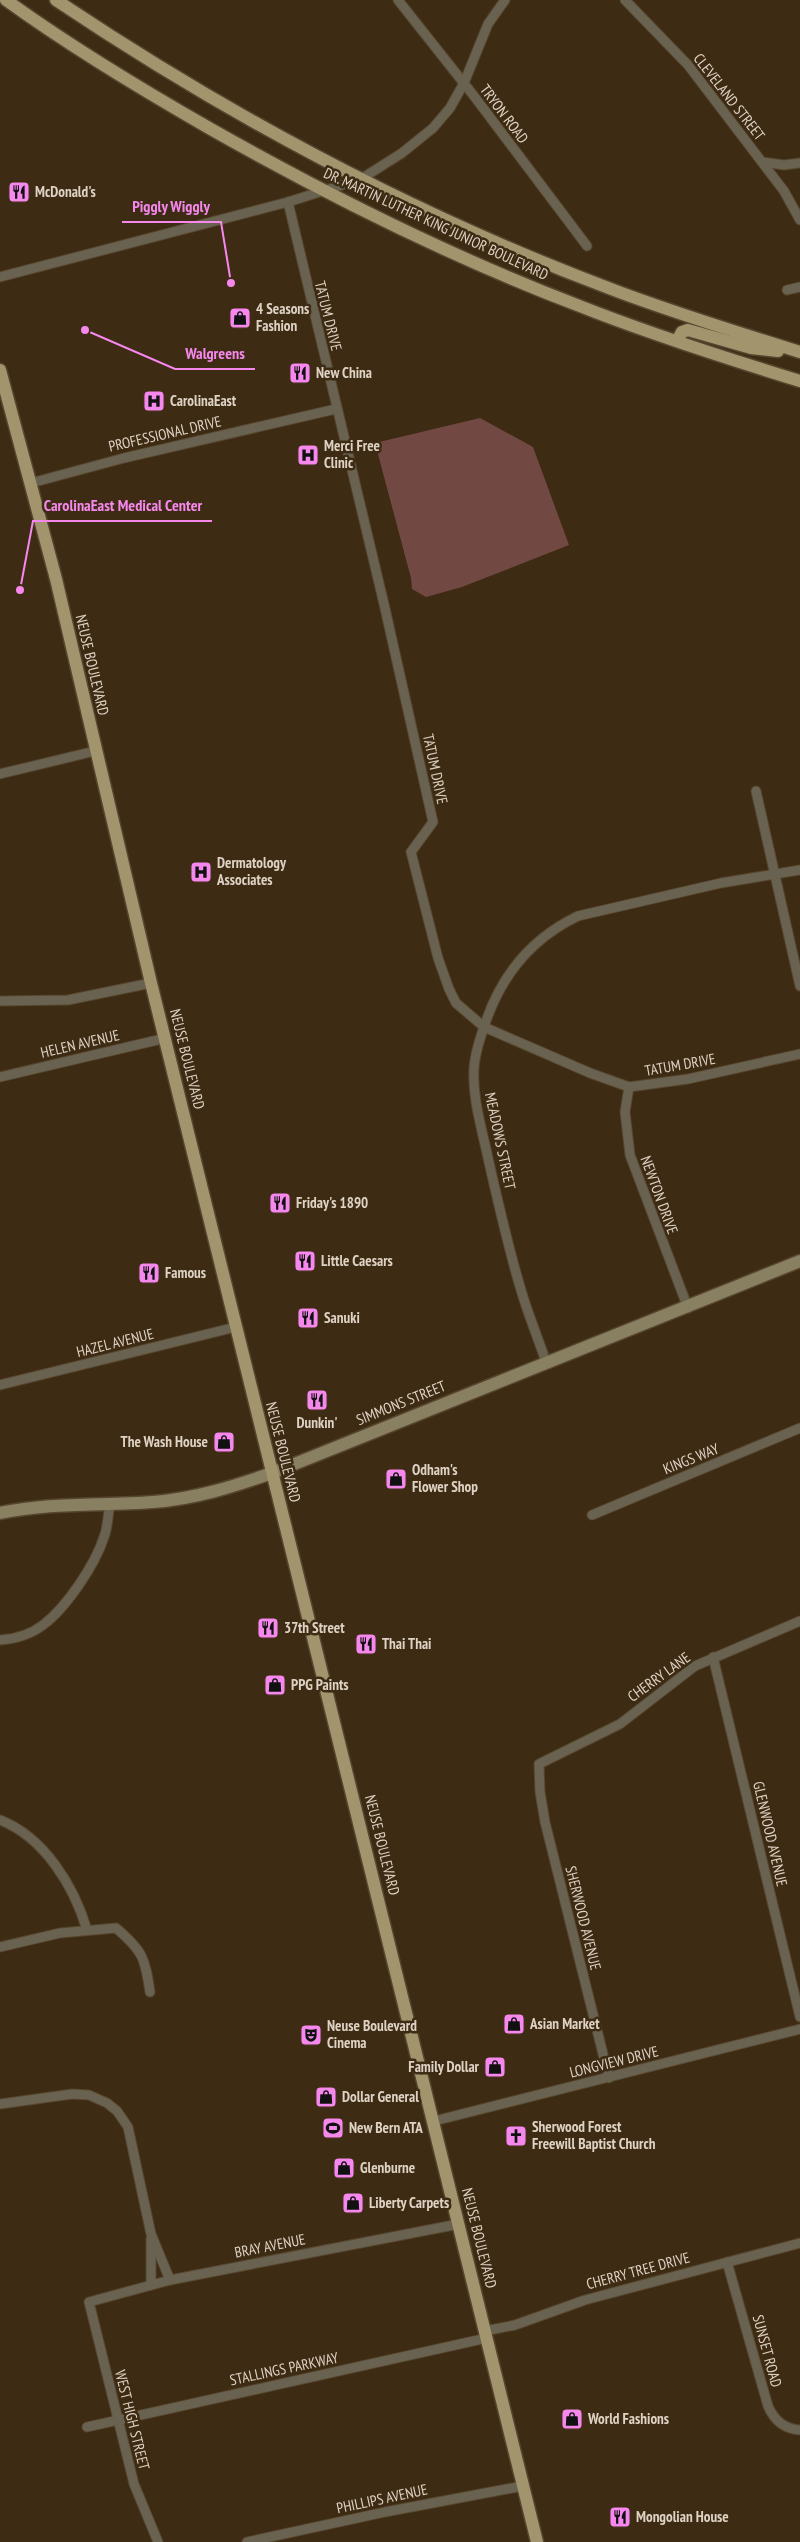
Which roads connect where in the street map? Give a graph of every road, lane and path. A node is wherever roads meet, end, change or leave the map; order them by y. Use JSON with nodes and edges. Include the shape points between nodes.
{"nodes":[{"id":1,"x":6,"y":0,"type":"edge"},
{"id":2,"x":56,"y":0,"type":"edge"},
{"id":3,"x":398,"y":0,"type":"edge"},
{"id":4,"x":505,"y":0,"type":"edge"},
{"id":5,"x":625,"y":0,"type":"edge"},
{"id":6,"x":464,"y":83,"type":"junction"},
{"id":7,"x":762,"y":162,"type":"junction"},
{"id":8,"x":800,"y":163,"type":"edge"},
{"id":9,"x":361,"y":179,"type":"junction"},
{"id":10,"x":324,"y":192,"type":"junction"},
{"id":11,"x":288,"y":202,"type":"junction"},
{"id":12,"x":800,"y":220,"type":"edge"},
{"id":13,"x":587,"y":246,"type":"dead end"},
{"id":14,"x":0,"y":277,"type":"edge"},
{"id":15,"x":800,"y":287,"type":"edge"},
{"id":16,"x":786,"y":290,"type":"dead end"},
{"id":17,"x":677,"y":341,"type":"junction"},
{"id":18,"x":800,"y":353,"type":"edge"},
{"id":19,"x":0,"y":370,"type":"edge"},
{"id":20,"x":800,"y":381,"type":"edge"},
{"id":21,"x":336,"y":409,"type":"junction"},
{"id":22,"x":30,"y":483,"type":"junction"},
{"id":23,"x":95,"y":750,"type":"junction"},
{"id":24,"x":0,"y":774,"type":"edge"},
{"id":25,"x":756,"y":791,"type":"dead end"},
{"id":26,"x":800,"y":870,"type":"edge"},
{"id":27,"x":775,"y":876,"type":"junction"},
{"id":28,"x":151,"y":983,"type":"junction"},
{"id":29,"x":800,"y":986,"type":"edge"},
{"id":30,"x":0,"y":1001,"type":"edge"},
{"id":31,"x":484,"y":1027,"type":"junction"},
{"id":32,"x":166,"y":1038,"type":"junction"},
{"id":33,"x":800,"y":1054,"type":"edge"},
{"id":34,"x":0,"y":1077,"type":"edge"},
{"id":35,"x":629,"y":1087,"type":"junction"},
{"id":36,"x":800,"y":1261,"type":"edge"},
{"id":37,"x":688,"y":1308,"type":"junction"},
{"id":38,"x":236,"y":1327,"type":"junction"},
{"id":39,"x":546,"y":1362,"type":"junction"},
{"id":40,"x":0,"y":1385,"type":"edge"},
{"id":41,"x":800,"y":1428,"type":"edge"},
{"id":42,"x":272,"y":1473,"type":"junction"},
{"id":43,"x":110,"y":1503,"type":"junction"},
{"id":44,"x":0,"y":1513,"type":"edge"},
{"id":45,"x":592,"y":1515,"type":"dead end"},
{"id":46,"x":800,"y":1620,"type":"edge"},
{"id":47,"x":0,"y":1640,"type":"edge"},
{"id":48,"x":713,"y":1657,"type":"junction"},
{"id":49,"x":539,"y":1764,"type":"joint"},
{"id":50,"x":0,"y":1820,"type":"edge"},
{"id":51,"x":87,"y":1930,"type":"junction"},
{"id":52,"x":0,"y":1947,"type":"edge"},
{"id":53,"x":150,"y":1992,"type":"dead end"},
{"id":54,"x":800,"y":2017,"type":"edge"},
{"id":55,"x":800,"y":2030,"type":"edge"},
{"id":56,"x":609,"y":2078,"type":"junction"},
{"id":57,"x":0,"y":2104,"type":"edge"},
{"id":58,"x":434,"y":2121,"type":"junction"},
{"id":59,"x":459,"y":2224,"type":"junction"},
{"id":60,"x":151,"y":2234,"type":"junction"},
{"id":61,"x":800,"y":2243,"type":"edge"},
{"id":62,"x":727,"y":2262,"type":"junction"},
{"id":63,"x":170,"y":2280,"type":"junction"},
{"id":64,"x":151,"y":2285,"type":"junction"},
{"id":65,"x":89,"y":2302,"type":"joint"},
{"id":66,"x":486,"y":2334,"type":"junction"},
{"id":67,"x":117,"y":2420,"type":"junction"},
{"id":68,"x":87,"y":2427,"type":"dead end"},
{"id":69,"x":800,"y":2430,"type":"edge"},
{"id":70,"x":523,"y":2486,"type":"junction"},
{"id":71,"x":158,"y":2542,"type":"edge"},
{"id":72,"x":248,"y":2542,"type":"edge"},
{"id":73,"x":536,"y":2542,"type":"edge"}],
"edges":[{"from":1,"to":10,"type":"main road","name":"DR. MARTIN LUTHER KING JUNIOR BOULEVARD","via":[[117,76]]},
{"from":2,"to":9,"type":"main road","name":"DR. MARTIN LUTHER KING JUNIOR BOULEVARD","via":[[218,102]]},
{"from":3,"to":6,"type":"street","name":"TRYON ROAD"},
{"from":4,"to":6,"type":"street","via":[[488,24]]},
{"from":5,"to":7,"type":"street","name":"CLEVELAND STREET","via":[[688,65]]},
{"from":6,"to":9,"type":"street","via":[[450,108],[433,128]]},
{"from":6,"to":13,"type":"street","name":"TRYON ROAD"},
{"from":7,"to":8,"type":"street"},
{"from":7,"to":12,"type":"street","name":"CLEVELAND STREET","via":[[784,191]]},
{"from":9,"to":10,"type":"street"},
{"from":9,"to":18,"type":"main road","name":"DR. MARTIN LUTHER KING JUNIOR BOULEVARD","via":[[504,246],[609,288]]},
{"from":10,"to":11,"type":"street"},
{"from":10,"to":17,"type":"main road","name":"DR. MARTIN LUTHER KING JUNIOR BOULEVARD","via":[[491,270]]},
{"from":11,"to":14,"type":"street"},
{"from":11,"to":21,"type":"street","name":"TATUM DRIVE"},
{"from":15,"to":16,"type":"street"},
{"from":17,"to":18,"type":"main road","via":[[682,332],[688,330],[751,348]]},
{"from":17,"to":20,"type":"main road","name":"DR. MARTIN LUTHER KING JUNIOR BOULEVARD"},
{"from":19,"to":22,"type":"main road","name":"NEUSE BOULEVARD"},
{"from":21,"to":22,"type":"street","name":"PROFESSIONAL DRIVE"},
{"from":21,"to":31,"type":"street","name":"TATUM DRIVE","via":[[433,822],[411,852],[449,989],[456,1003]]},
{"from":22,"to":23,"type":"main road","name":"NEUSE BOULEVARD","via":[[56,579]]},
{"from":23,"to":24,"type":"street"},
{"from":23,"to":28,"type":"main road","name":"NEUSE BOULEVARD"},
{"from":25,"to":27,"type":"street"},
{"from":26,"to":27,"type":"street","name":"MEADOWS STREET"},
{"from":27,"to":29,"type":"street"},
{"from":27,"to":31,"type":"street","name":"MEADOWS STREET","via":[[721,883],[622,904],[578,916],[562,924],[521,958],[504,981]]},
{"from":28,"to":30,"type":"street","via":[[68,1000]]},
{"from":28,"to":32,"type":"main road","name":"NEUSE BOULEVARD"},
{"from":31,"to":35,"type":"street","name":"TATUM DRIVE"},
{"from":31,"to":39,"type":"street","name":"MEADOWS STREET","via":[[474,1068],[475,1101],[521,1291]]},
{"from":32,"to":34,"type":"street","name":"HELEN AVENUE"},
{"from":32,"to":38,"type":"main road","name":"NEUSE BOULEVARD"},
{"from":33,"to":35,"type":"street","name":"TATUM DRIVE","via":[[688,1079]]},
{"from":35,"to":37,"type":"street","name":"NEWTON DRIVE","via":[[625,1112],[630,1155]]},
{"from":36,"to":37,"type":"street","name":"SIMMONS STREET"},
{"from":37,"to":39,"type":"street","name":"SIMMONS STREET"},
{"from":38,"to":40,"type":"street","name":"HAZEL AVENUE"},
{"from":38,"to":42,"type":"main road","name":"NEUSE BOULEVARD"},
{"from":39,"to":42,"type":"street","name":"SIMMONS STREET"},
{"from":41,"to":45,"type":"street","name":"KINGS WAY"},
{"from":42,"to":43,"type":"street","name":"SIMMONS STREET","via":[[195,1496]]},
{"from":42,"to":58,"type":"main road","name":"NEUSE BOULEVARD"},
{"from":43,"to":44,"type":"street","name":"SIMMONS STREET","via":[[57,1504]]},
{"from":43,"to":47,"type":"street","via":[[105,1536],[95,1560],[62,1604],[43,1625],[17,1639]]},
{"from":46,"to":48,"type":"street","name":"CHERRY LANE"},
{"from":48,"to":49,"type":"street","name":"CHERRY LANE","via":[[674,1680],[620,1724]]},
{"from":48,"to":54,"type":"street","name":"GLENWOOD AVENUE"},
{"from":49,"to":56,"type":"street","name":"SHERWOOD AVENUE","via":[[545,1822]]},
{"from":50,"to":51,"type":"street","via":[[22,1831],[56,1864]]},
{"from":51,"to":52,"type":"street"},
{"from":51,"to":53,"type":"street","via":[[116,1928],[134,1943],[146,1962]]},
{"from":55,"to":56,"type":"street","name":"LONGVIEW DRIVE"},
{"from":56,"to":58,"type":"street","name":"LONGVIEW DRIVE"},
{"from":57,"to":60,"type":"street","via":[[72,2094],[89,2095],[117,2111],[128,2127]]},
{"from":58,"to":59,"type":"main road","name":"NEUSE BOULEVARD"},
{"from":59,"to":63,"type":"street","name":"BRAY AVENUE"},
{"from":59,"to":66,"type":"main road","name":"NEUSE BOULEVARD"},
{"from":60,"to":63,"type":"street"},
{"from":60,"to":64,"type":"street"},
{"from":61,"to":62,"type":"street","name":"CHERRY TREE DRIVE"},
{"from":62,"to":66,"type":"street","name":"CHERRY TREE DRIVE","via":[[585,2300]]},
{"from":62,"to":69,"type":"street","name":"SUNSET ROAD","via":[[768,2406],[783,2425]]},
{"from":63,"to":64,"type":"street","name":"BRAY AVENUE"},
{"from":64,"to":65,"type":"street","name":"BRAY AVENUE"},
{"from":65,"to":67,"type":"street","name":"WEST HIGH STREET"},
{"from":66,"to":67,"type":"street","name":"STALLINGS PARKWAY"},
{"from":66,"to":70,"type":"main road","name":"NEUSE BOULEVARD"},
{"from":67,"to":68,"type":"street","name":"STALLINGS PARKWAY"},
{"from":67,"to":71,"type":"street","name":"WEST HIGH STREET","via":[[134,2484]]},
{"from":70,"to":72,"type":"street","name":"PHILLIPS AVENUE"},
{"from":70,"to":73,"type":"main road","name":"NEUSE BOULEVARD"}]}
